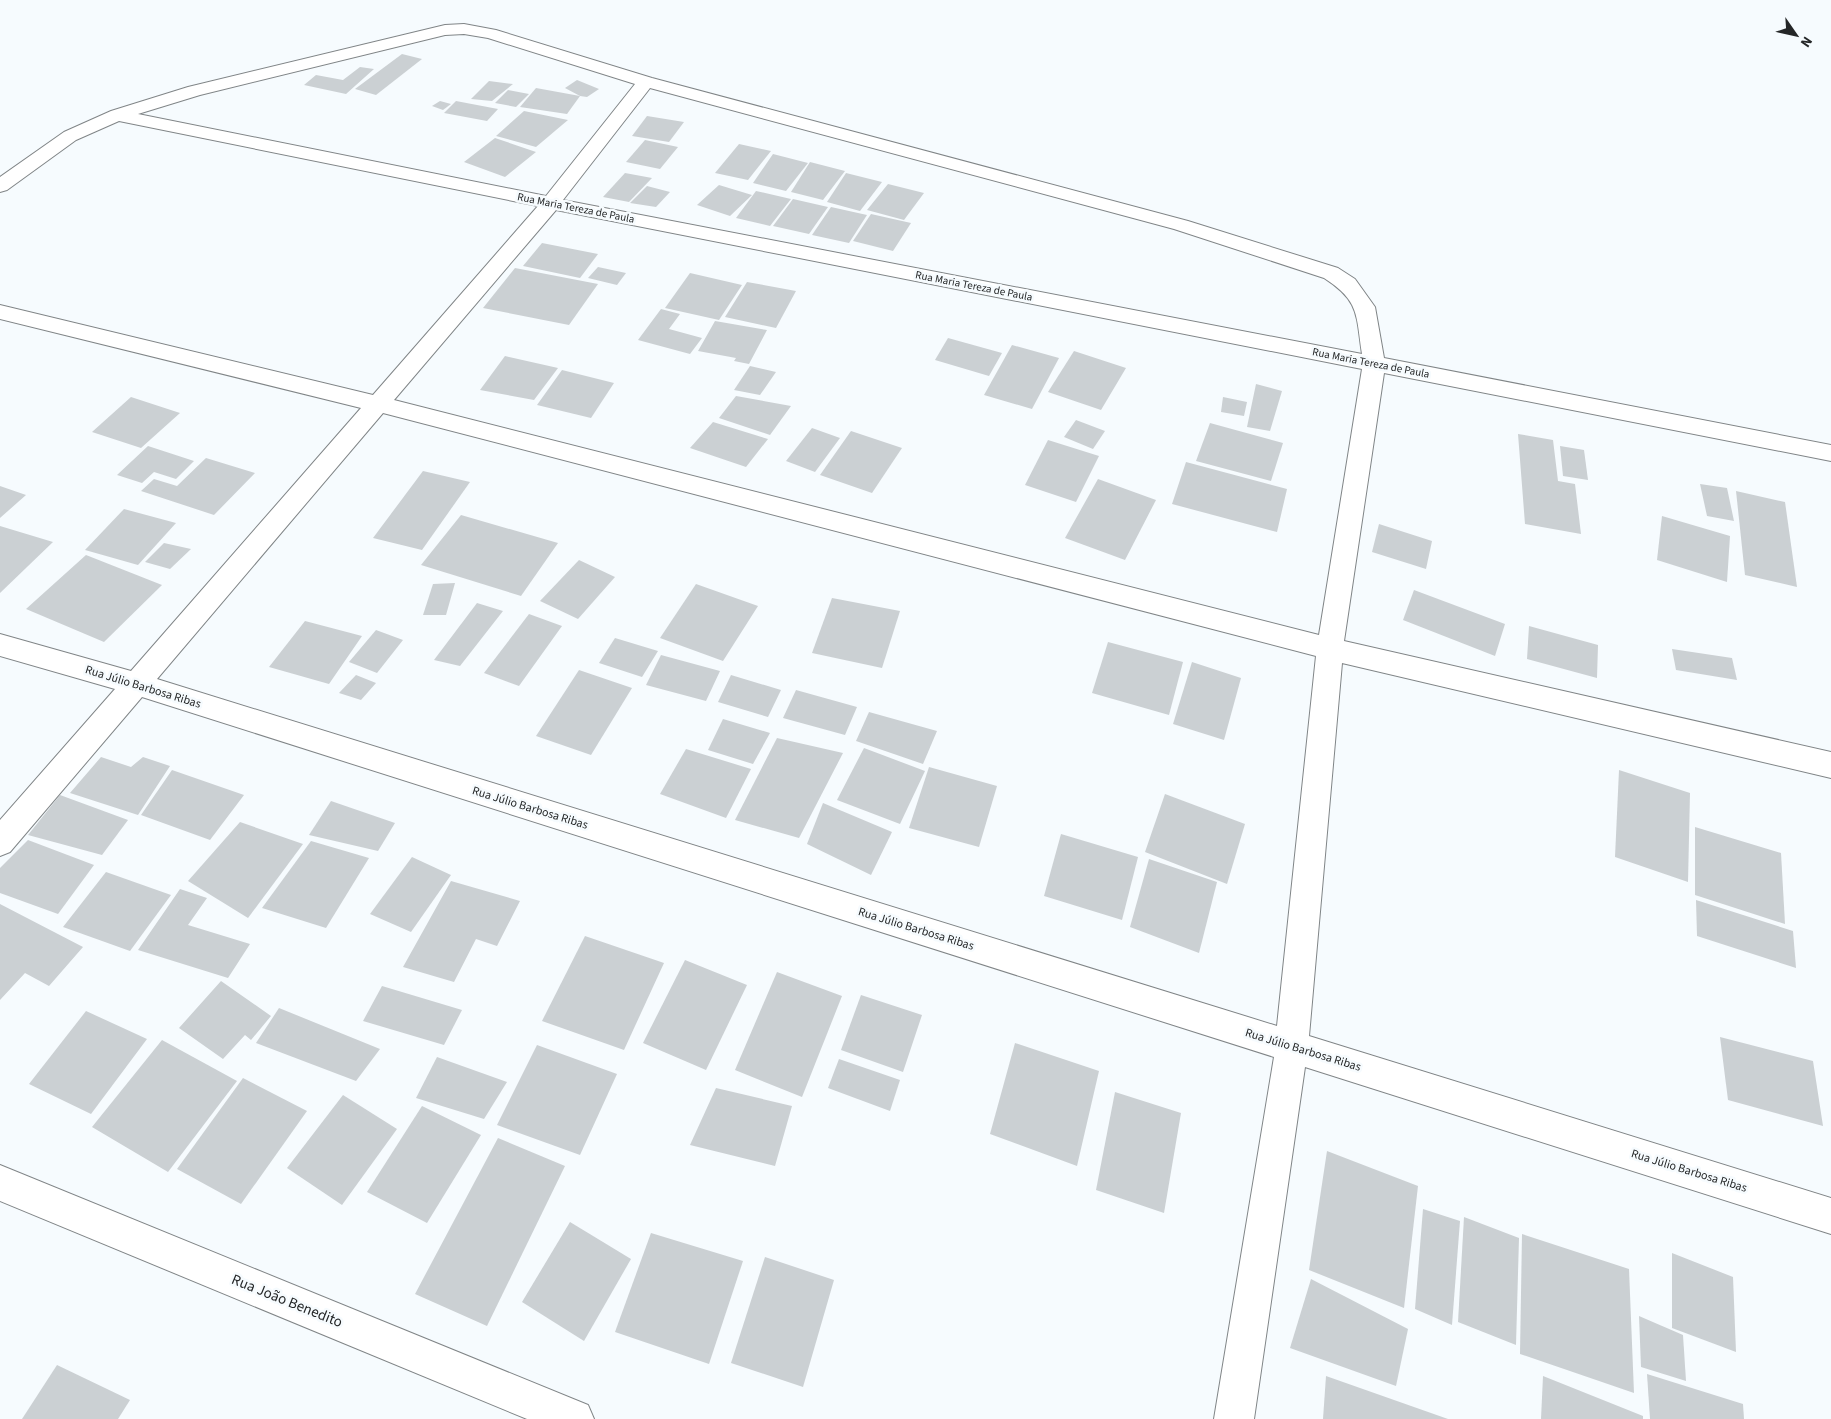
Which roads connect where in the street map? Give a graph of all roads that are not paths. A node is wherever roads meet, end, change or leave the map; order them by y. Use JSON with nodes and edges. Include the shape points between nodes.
{"nodes":[{"id":1,"x":646,"y":82,"type":"junction"},
{"id":2,"x":118,"y":115,"type":"junction"},
{"id":3,"x":0,"y":186,"type":"edge"},
{"id":4,"x":551,"y":203,"type":"junction"},
{"id":5,"x":0,"y":312,"type":"edge"},
{"id":6,"x":1374,"y":364,"type":"junction"},
{"id":7,"x":378,"y":404,"type":"junction"},
{"id":8,"x":1831,"y":453,"type":"edge"},
{"id":9,"x":0,"y":645,"type":"edge"},
{"id":10,"x":1330,"y":649,"type":"junction"},
{"id":11,"x":136,"y":684,"type":"junction"},
{"id":12,"x":1831,"y":765,"type":"edge"},
{"id":13,"x":0,"y":842,"type":"edge"},
{"id":14,"x":1292,"y":1046,"type":"junction"},
{"id":15,"x":0,"y":1183,"type":"edge"},
{"id":16,"x":1831,"y":1216,"type":"edge"},
{"id":17,"x":574,"y":1419,"type":"edge"},
{"id":18,"x":1234,"y":1419,"type":"edge"}],
"edges":[{"from":1,"to":2,"type":"street","via":[[490,33],[446,30],[194,91]]},
{"from":1,"to":4,"type":"street"},
{"from":1,"to":6,"type":"street","via":[[1181,225],[1331,272],[1348,284],[1365,307]]},
{"from":2,"to":3,"type":"street","via":[[70,136]]},
{"from":2,"to":4,"type":"street","name":"Rua Maria Tereza de Paula"},
{"from":4,"to":6,"type":"street","name":"Rua Maria Tereza de Paula"},
{"from":4,"to":7,"type":"street"},
{"from":5,"to":7,"type":"street"},
{"from":6,"to":8,"type":"street","name":"Rua Maria Tereza de Paula"},
{"from":6,"to":10,"type":"street"},
{"from":7,"to":10,"type":"street"},
{"from":7,"to":11,"type":"street"},
{"from":9,"to":11,"type":"street","name":"Rua Júlio Barbosa Ribas"},
{"from":10,"to":12,"type":"street"},
{"from":10,"to":14,"type":"street"},
{"from":11,"to":13,"type":"street"},
{"from":11,"to":14,"type":"street","name":"Rua Júlio Barbosa Ribas"},
{"from":14,"to":16,"type":"street","name":"Rua Júlio Barbosa Ribas"},
{"from":14,"to":18,"type":"street"},
{"from":15,"to":17,"type":"street","name":"Rua João Benedito"}]}
